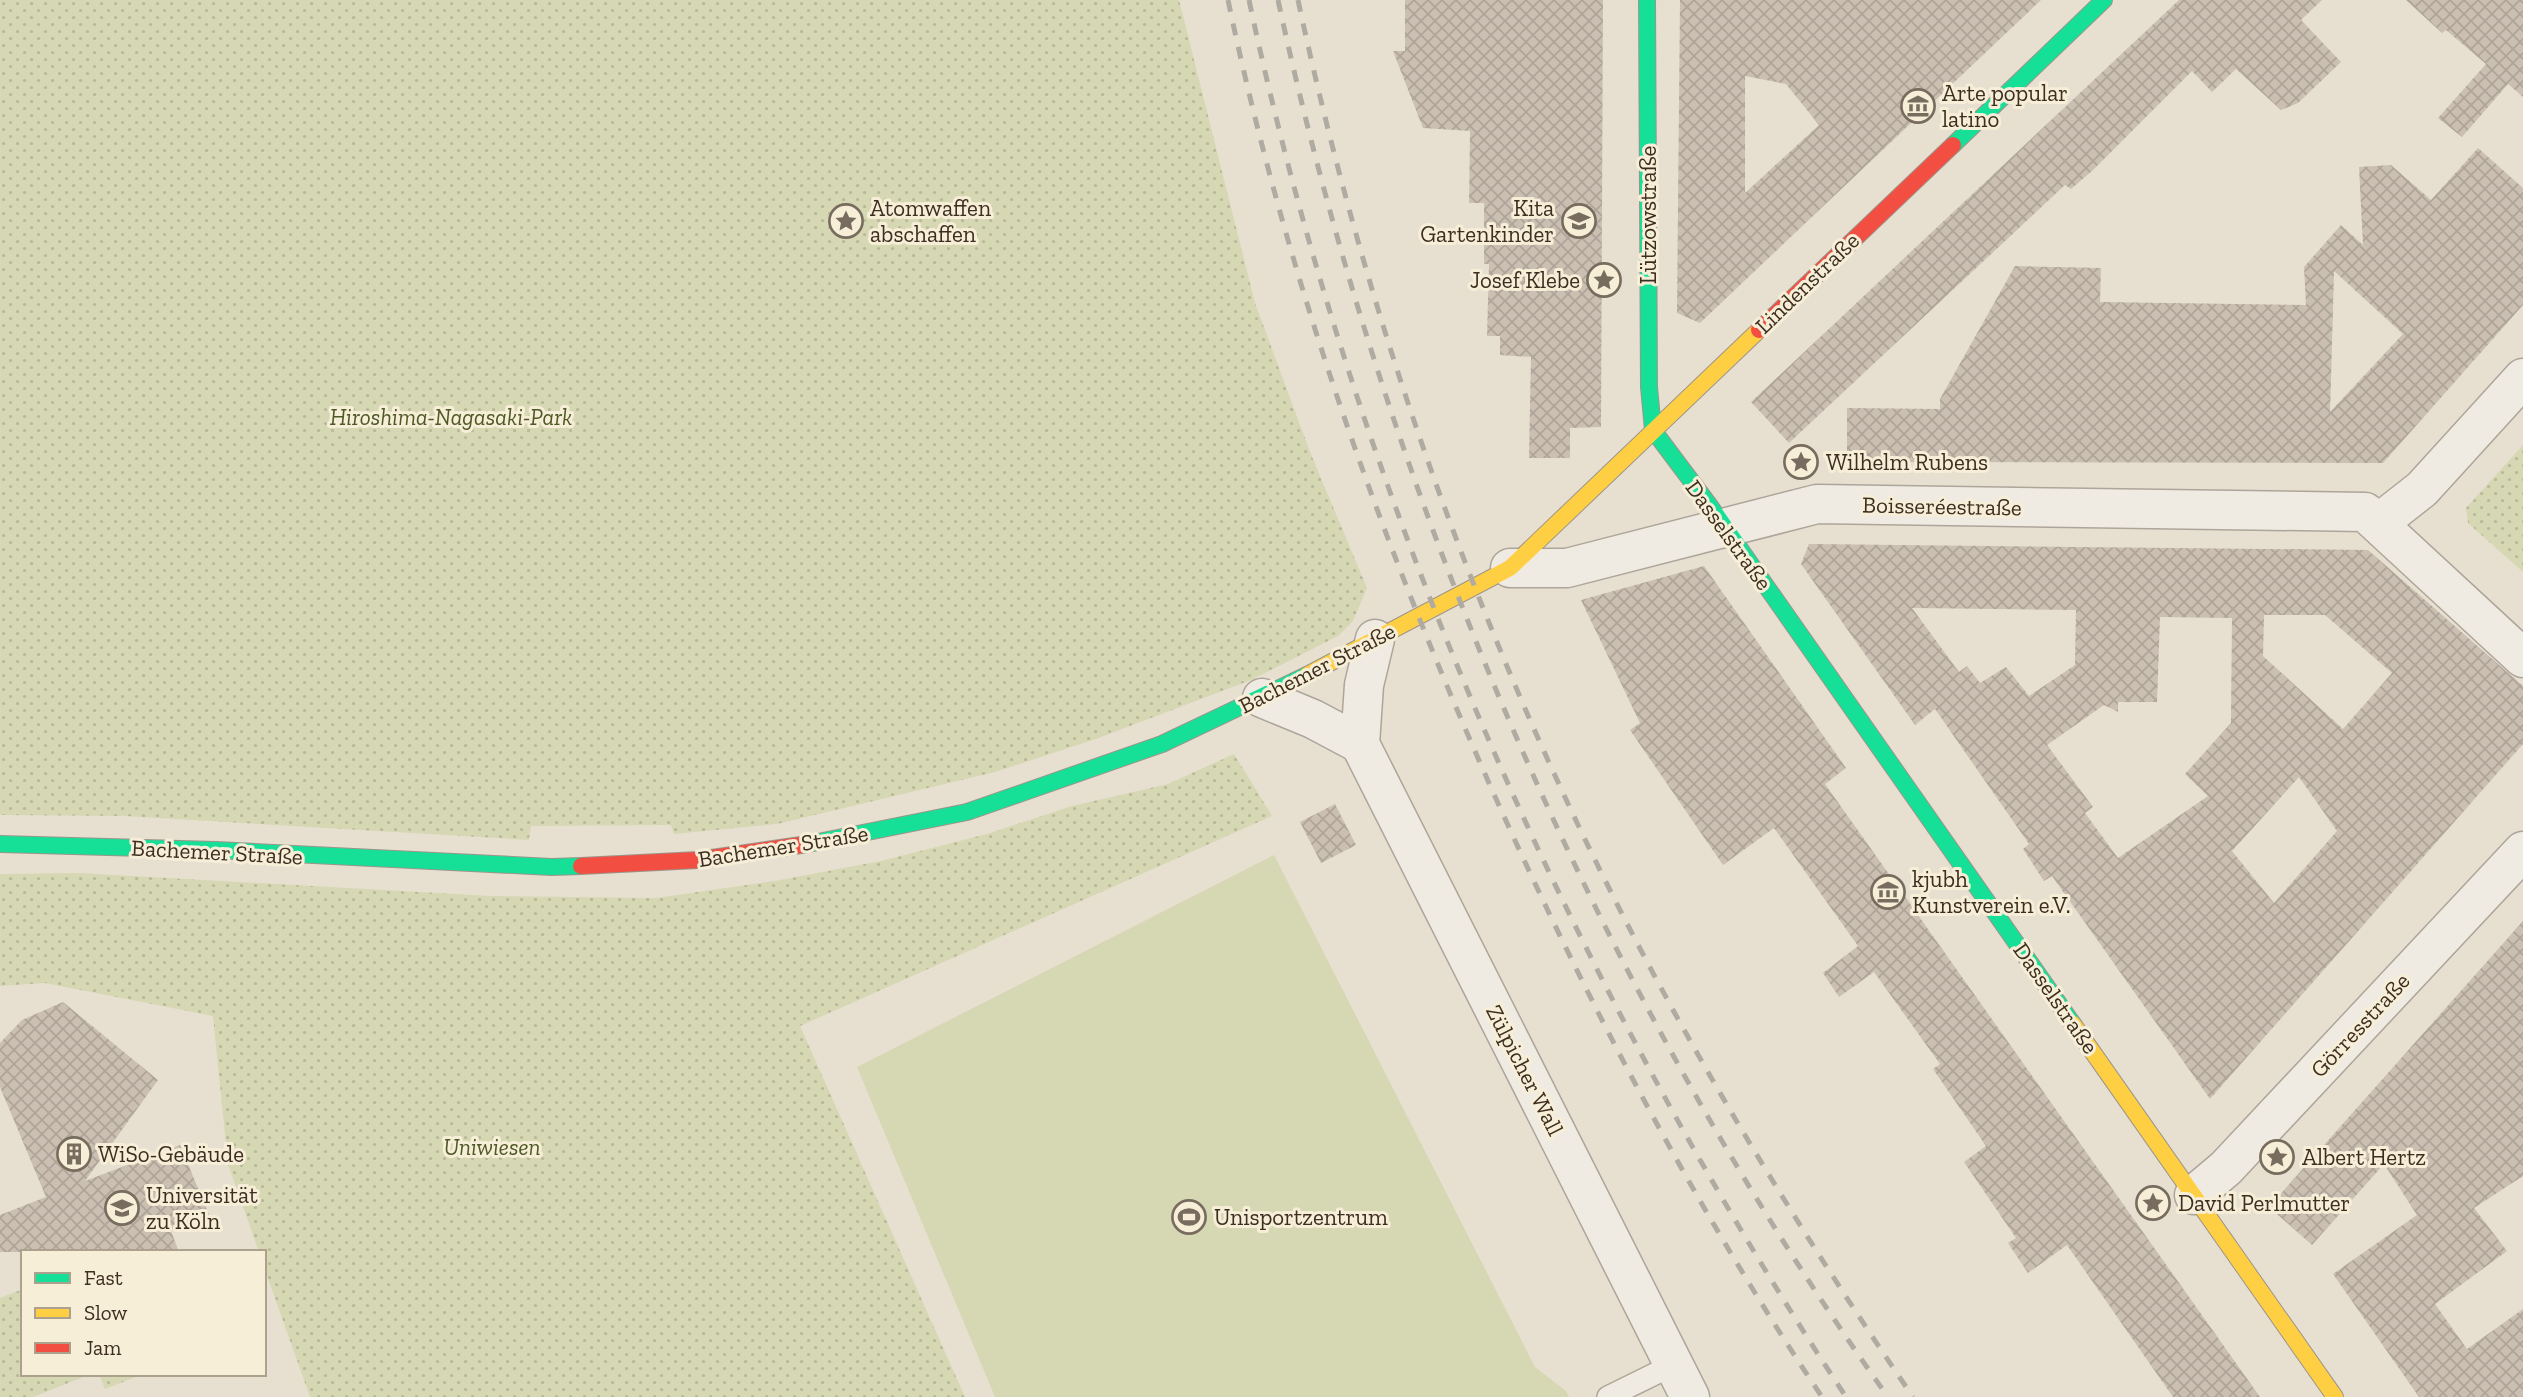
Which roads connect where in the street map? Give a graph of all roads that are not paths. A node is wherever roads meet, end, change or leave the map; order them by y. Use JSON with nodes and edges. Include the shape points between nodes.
{"nodes":[{"id":1,"x":1647,"y":0,"type":"edge"},
{"id":2,"x":2104,"y":0,"type":"edge"},
{"id":3,"x":2523,"y":378,"type":"edge"},
{"id":4,"x":1653,"y":430,"type":"junction"},
{"id":5,"x":2379,"y":522,"type":"junction"},
{"id":6,"x":1726,"y":528,"type":"junction"},
{"id":7,"x":1510,"y":568,"type":"junction"},
{"id":8,"x":1375,"y":639,"type":"junction"},
{"id":9,"x":2523,"y":658,"type":"edge"},
{"id":10,"x":1262,"y":698,"type":"junction"},
{"id":11,"x":1360,"y":744,"type":"junction"},
{"id":12,"x":0,"y":844,"type":"edge"},
{"id":13,"x":2523,"y":851,"type":"edge"},
{"id":14,"x":2194,"y":1195,"type":"junction"},
{"id":15,"x":1682,"y":1381,"type":"edge"},
{"id":16,"x":1608,"y":1397,"type":"edge"},
{"id":17,"x":2335,"y":1397,"type":"edge"}],
"edges":[{"from":1,"to":4,"type":"main road","name":"Lützowstraße"},
{"from":2,"to":4,"type":"main road","name":"Lindenstraße"},
{"from":3,"to":5,"type":"street","via":[[2422,489]]},
{"from":4,"to":6,"type":"main road","name":"Dasselstraße"},
{"from":4,"to":7,"type":"main road","name":"Lindenstraße"},
{"from":5,"to":6,"type":"street","name":"Boisseréestraße","via":[[2365,512],[1817,504]]},
{"from":5,"to":9,"type":"street","via":[[2394,541]]},
{"from":6,"to":7,"type":"street","name":"Boisseréestraße","via":[[1567,568]]},
{"from":6,"to":14,"type":"main road","name":"Dasselstraße"},
{"from":7,"to":8,"type":"main road","name":"Bachemer Straße"},
{"from":8,"to":10,"type":"main road","name":"Bachemer Straße"},
{"from":8,"to":11,"type":"street","via":[[1364,685]]},
{"from":10,"to":11,"type":"street"},
{"from":10,"to":12,"type":"main road","name":"Bachemer Straße","via":[[1161,744],[967,812],[841,840],[698,860],[552,867]]},
{"from":11,"to":15,"type":"street","name":"Zülpicher Wall"},
{"from":13,"to":14,"type":"street","name":"Görresstraße","via":[[2226,1168]]},
{"from":14,"to":17,"type":"main road","name":"Dasselstraße"},
{"from":15,"to":16,"type":"lane"}]}
